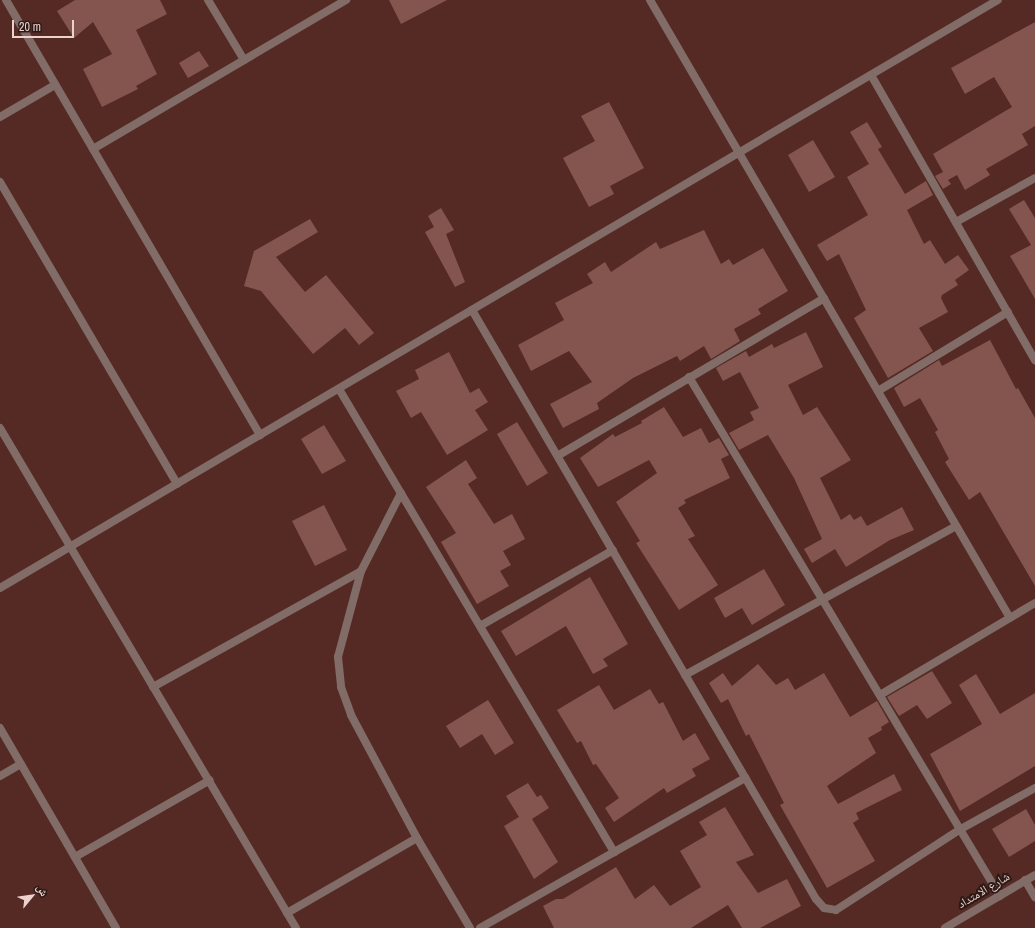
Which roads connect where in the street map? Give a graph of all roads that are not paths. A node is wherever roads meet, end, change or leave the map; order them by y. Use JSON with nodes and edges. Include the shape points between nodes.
{"nodes":[{"id":1,"x":6,"y":0,"type":"edge"},
{"id":2,"x":208,"y":0,"type":"edge"},
{"id":3,"x":346,"y":0,"type":"edge"},
{"id":4,"x":650,"y":0,"type":"edge"},
{"id":5,"x":998,"y":0,"type":"edge"},
{"id":6,"x":244,"y":60,"type":"junction"},
{"id":7,"x":871,"y":75,"type":"junction"},
{"id":8,"x":55,"y":85,"type":"junction"},
{"id":9,"x":0,"y":117,"type":"edge"},
{"id":10,"x":93,"y":149,"type":"junction"},
{"id":11,"x":739,"y":153,"type":"junction"},
{"id":12,"x":1035,"y":178,"type":"edge"},
{"id":13,"x":0,"y":182,"type":"edge"},
{"id":14,"x":956,"y":222,"type":"junction"},
{"id":15,"x":824,"y":298,"type":"junction"},
{"id":16,"x":472,"y":310,"type":"junction"},
{"id":17,"x":1008,"y":312,"type":"junction"},
{"id":18,"x":1035,"y":360,"type":"edge"},
{"id":19,"x":689,"y":377,"type":"junction"},
{"id":20,"x":339,"y":389,"type":"junction"},
{"id":21,"x":878,"y":391,"type":"junction"},
{"id":22,"x":0,"y":428,"type":"edge"},
{"id":23,"x":260,"y":435,"type":"junction"},
{"id":24,"x":559,"y":455,"type":"junction"},
{"id":25,"x":177,"y":484,"type":"junction"},
{"id":26,"x":401,"y":493,"type":"junction"},
{"id":27,"x":956,"y":526,"type":"junction"},
{"id":28,"x":70,"y":547,"type":"junction"},
{"id":29,"x":613,"y":550,"type":"junction"},
{"id":30,"x":361,"y":572,"type":"junction"},
{"id":31,"x":0,"y":588,"type":"edge"},
{"id":32,"x":822,"y":599,"type":"junction"},
{"id":33,"x":1035,"y":603,"type":"edge"},
{"id":34,"x":1010,"y":618,"type":"junction"},
{"id":35,"x":480,"y":626,"type":"junction"},
{"id":36,"x":685,"y":675,"type":"junction"},
{"id":37,"x":153,"y":687,"type":"junction"},
{"id":38,"x":880,"y":695,"type":"junction"},
{"id":39,"x":0,"y":728,"type":"edge"},
{"id":40,"x":21,"y":764,"type":"junction"},
{"id":41,"x":0,"y":776,"type":"edge"},
{"id":42,"x":745,"y":778,"type":"junction"},
{"id":43,"x":210,"y":780,"type":"junction"},
{"id":44,"x":1035,"y":788,"type":"edge"},
{"id":45,"x":959,"y":830,"type":"junction"},
{"id":46,"x":417,"y":838,"type":"junction"},
{"id":47,"x":614,"y":852,"type":"junction"},
{"id":48,"x":75,"y":857,"type":"junction"},
{"id":49,"x":1035,"y":875,"type":"edge"},
{"id":50,"x":1025,"y":880,"type":"junction"},
{"id":51,"x":1000,"y":896,"type":"junction"},
{"id":52,"x":1035,"y":897,"type":"edge"},
{"id":53,"x":287,"y":914,"type":"junction"},
{"id":54,"x":116,"y":928,"type":"edge"},
{"id":55,"x":296,"y":928,"type":"edge"},
{"id":56,"x":470,"y":928,"type":"edge"},
{"id":57,"x":480,"y":928,"type":"edge"},
{"id":58,"x":945,"y":928,"type":"edge"}],
"edges":[{"from":1,"to":8,"type":"street"},
{"from":2,"to":6,"type":"street"},
{"from":3,"to":6,"type":"street"},
{"from":4,"to":11,"type":"street"},
{"from":5,"to":7,"type":"street"},
{"from":6,"to":10,"type":"street"},
{"from":7,"to":11,"type":"street"},
{"from":7,"to":14,"type":"street"},
{"from":8,"to":9,"type":"street"},
{"from":8,"to":10,"type":"street"},
{"from":10,"to":23,"type":"street"},
{"from":11,"to":15,"type":"street"},
{"from":11,"to":16,"type":"street"},
{"from":12,"to":14,"type":"street"},
{"from":13,"to":25,"type":"street"},
{"from":14,"to":17,"type":"street"},
{"from":15,"to":19,"type":"street"},
{"from":15,"to":21,"type":"street"},
{"from":16,"to":20,"type":"street"},
{"from":16,"to":24,"type":"street"},
{"from":17,"to":18,"type":"street"},
{"from":17,"to":21,"type":"street"},
{"from":19,"to":24,"type":"street"},
{"from":19,"to":32,"type":"street"},
{"from":20,"to":23,"type":"street"},
{"from":20,"to":26,"type":"street"},
{"from":21,"to":27,"type":"street"},
{"from":22,"to":28,"type":"street"},
{"from":23,"to":25,"type":"street"},
{"from":24,"to":29,"type":"street"},
{"from":25,"to":28,"type":"street"},
{"from":26,"to":30,"type":"street"},
{"from":26,"to":35,"type":"street"},
{"from":27,"to":32,"type":"street"},
{"from":27,"to":34,"type":"street"},
{"from":28,"to":31,"type":"street"},
{"from":28,"to":37,"type":"street"},
{"from":29,"to":35,"type":"street"},
{"from":29,"to":36,"type":"street"},
{"from":30,"to":37,"type":"street"},
{"from":30,"to":46,"type":"street","via":[[338,657],[341,687],[351,715]]},
{"from":32,"to":36,"type":"street"},
{"from":32,"to":38,"type":"street"},
{"from":33,"to":34,"type":"street"},
{"from":34,"to":38,"type":"street"},
{"from":35,"to":47,"type":"street"},
{"from":36,"to":42,"type":"street"},
{"from":37,"to":43,"type":"street"},
{"from":38,"to":45,"type":"street"},
{"from":39,"to":40,"type":"street"},
{"from":40,"to":41,"type":"street"},
{"from":40,"to":48,"type":"street"},
{"from":42,"to":45,"type":"street","via":[[816,899],[824,908],[836,910]]},
{"from":42,"to":47,"type":"street"},
{"from":43,"to":48,"type":"street"},
{"from":43,"to":53,"type":"street"},
{"from":44,"to":45,"type":"street"},
{"from":45,"to":51,"type":"street"},
{"from":46,"to":53,"type":"street"},
{"from":46,"to":56,"type":"street"},
{"from":47,"to":57,"type":"street"},
{"from":48,"to":54,"type":"street"},
{"from":49,"to":50,"type":"street","name":"شارع الامتداد"},
{"from":50,"to":51,"type":"street","name":"شارع الامتداد"},
{"from":50,"to":52,"type":"street"},
{"from":51,"to":58,"type":"street","name":"شارع الامتداد"},
{"from":53,"to":55,"type":"street"}]}
